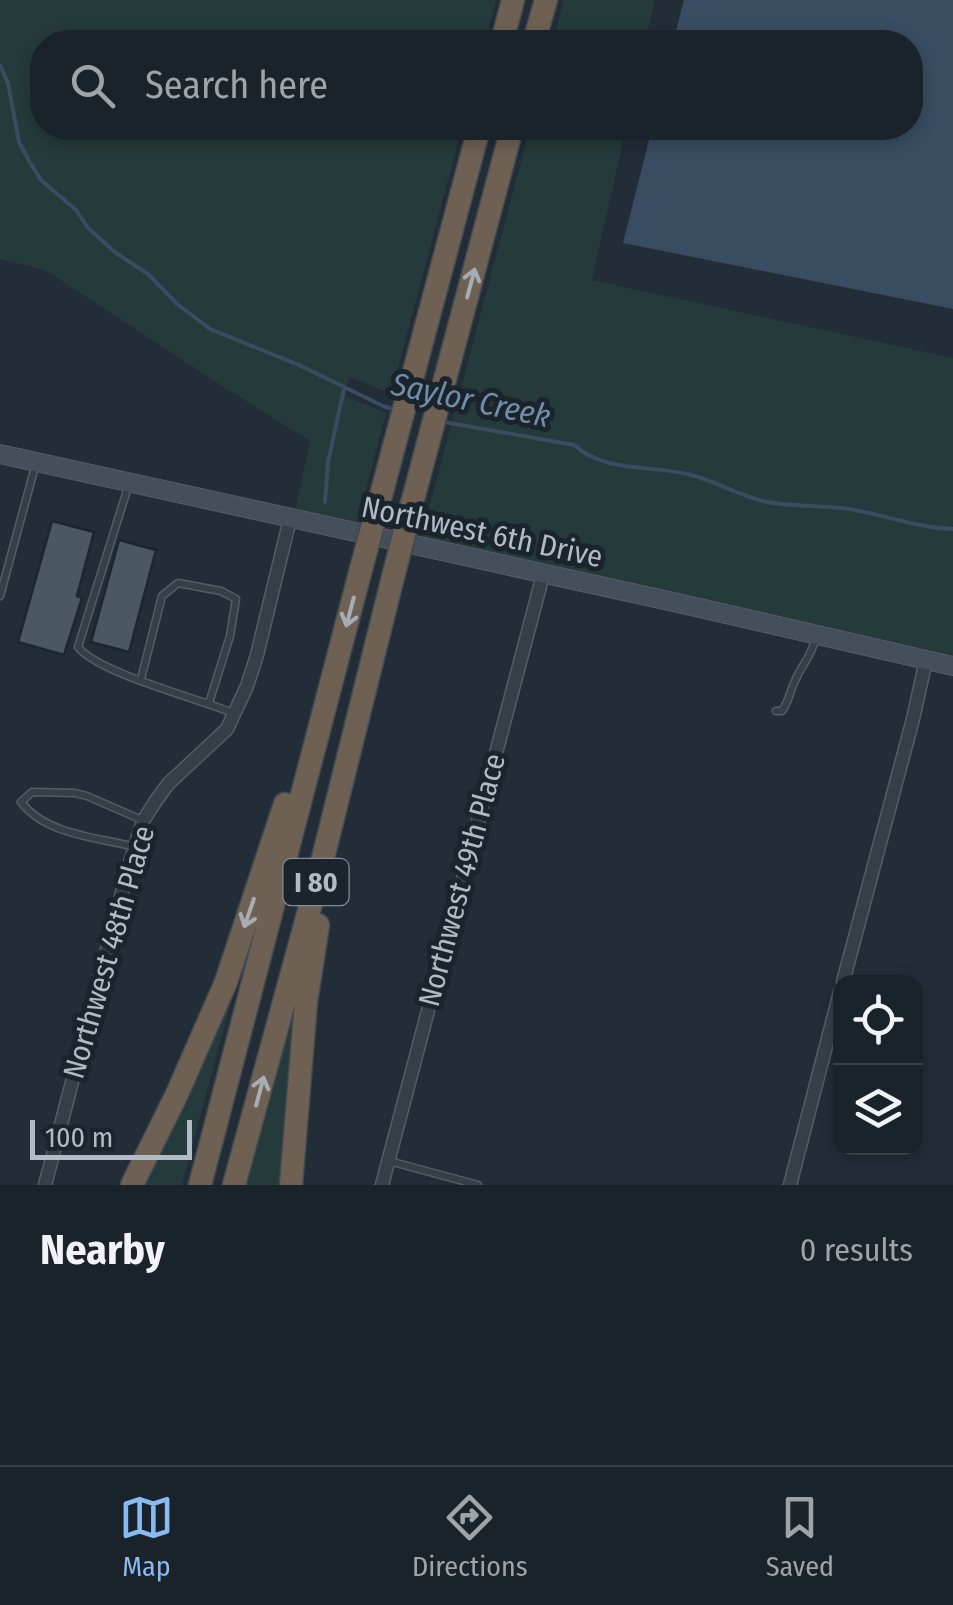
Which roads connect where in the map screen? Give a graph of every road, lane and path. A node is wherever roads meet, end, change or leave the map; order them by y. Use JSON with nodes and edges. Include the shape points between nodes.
{"nodes":[{"id":1,"x":513,"y":0,"type":"edge"},
{"id":2,"x":546,"y":0,"type":"edge"},
{"id":3,"x":505,"y":30,"type":"edge"},
{"id":4,"x":537,"y":30,"type":"edge"},
{"id":5,"x":476,"y":140,"type":"edge"},
{"id":6,"x":509,"y":140,"type":"edge"},
{"id":7,"x":0,"y":454,"type":"edge"},
{"id":8,"x":36,"y":462,"type":"junction"},
{"id":9,"x":130,"y":483,"type":"junction"},
{"id":10,"x":290,"y":518,"type":"junction"},
{"id":11,"x":542,"y":574,"type":"junction"},
{"id":12,"x":0,"y":596,"type":"edge"},
{"id":13,"x":816,"y":635,"type":"junction"},
{"id":14,"x":339,"y":655,"type":"junction"},
{"id":15,"x":926,"y":660,"type":"junction"},
{"id":16,"x":953,"y":666,"type":"edge"},
{"id":17,"x":368,"y":673,"type":"junction"},
{"id":18,"x":141,"y":679,"type":"junction"},
{"id":19,"x":209,"y":703,"type":"junction"},
{"id":20,"x":776,"y":711,"type":"dead end"},
{"id":21,"x":234,"y":714,"type":"junction"},
{"id":22,"x":143,"y":820,"type":"junction"},
{"id":23,"x":135,"y":846,"type":"junction"},
{"id":24,"x":845,"y":975,"type":"edge"},
{"id":25,"x":833,"y":1019,"type":"edge"},
{"id":26,"x":388,"y":1161,"type":"junction"},
{"id":27,"x":45,"y":1185,"type":"edge"},
{"id":28,"x":132,"y":1185,"type":"edge"},
{"id":29,"x":200,"y":1185,"type":"edge"},
{"id":30,"x":234,"y":1185,"type":"edge"},
{"id":31,"x":291,"y":1185,"type":"edge"},
{"id":32,"x":382,"y":1185,"type":"edge"},
{"id":33,"x":478,"y":1185,"type":"edge"},
{"id":34,"x":790,"y":1185,"type":"edge"}],
"edges":[{"from":1,"to":3,"type":"highway"},
{"from":2,"to":4,"type":"highway"},
{"from":5,"to":14,"type":"highway","number":"I 80","one_way":true,"bridge":true},
{"from":17,"to":6,"type":"highway","number":"I 80","one_way":true,"bridge":true},
{"from":7,"to":8,"type":"main road","name":"Northwest 6th Drive"},
{"from":8,"to":9,"type":"main road","name":"Northwest 6th Drive"},
{"from":8,"to":12,"type":"lane"},
{"from":9,"to":10,"type":"main road","name":"Northwest 6th Drive"},
{"from":9,"to":18,"type":"lane","via":[[78,647]]},
{"from":10,"to":11,"type":"main road","name":"Northwest 6th Drive"},
{"from":10,"to":21,"type":"street","name":"Northwest 48th Place","via":[[257,656]]},
{"from":11,"to":13,"type":"main road","name":"Northwest 6th Drive"},
{"from":11,"to":26,"type":"street","name":"Northwest 49th Place"},
{"from":13,"to":15,"type":"main road","name":"Northwest 6th Drive"},
{"from":13,"to":20,"type":"lane","via":[[787,705]]},
{"from":14,"to":28,"type":"highway","one_way":true,"via":[[226,982]]},
{"from":14,"to":29,"type":"highway","number":"I 80"},
{"from":15,"to":16,"type":"main road","name":"Northwest 6th Drive"},
{"from":15,"to":24,"type":"street"},
{"from":30,"to":17,"type":"highway","number":"I 80","one_way":true},
{"from":17,"to":31,"type":"highway","via":[[318,921]]},
{"from":18,"to":19,"type":"lane"},
{"from":18,"to":19,"type":"lane","via":[[162,596],[178,584],[221,591],[236,599]]},
{"from":19,"to":21,"type":"lane"},
{"from":21,"to":22,"type":"street","name":"Northwest 48th Place"},
{"from":22,"to":23,"type":"street","name":"Northwest 48th Place"},
{"from":22,"to":23,"type":"lane","via":[[75,793],[32,792],[21,802],[43,823]]},
{"from":23,"to":27,"type":"street","name":"Northwest 48th Place"},
{"from":25,"to":34,"type":"street"},
{"from":26,"to":32,"type":"street","name":"Northwest 49th Place"},
{"from":26,"to":33,"type":"lane"}]}
